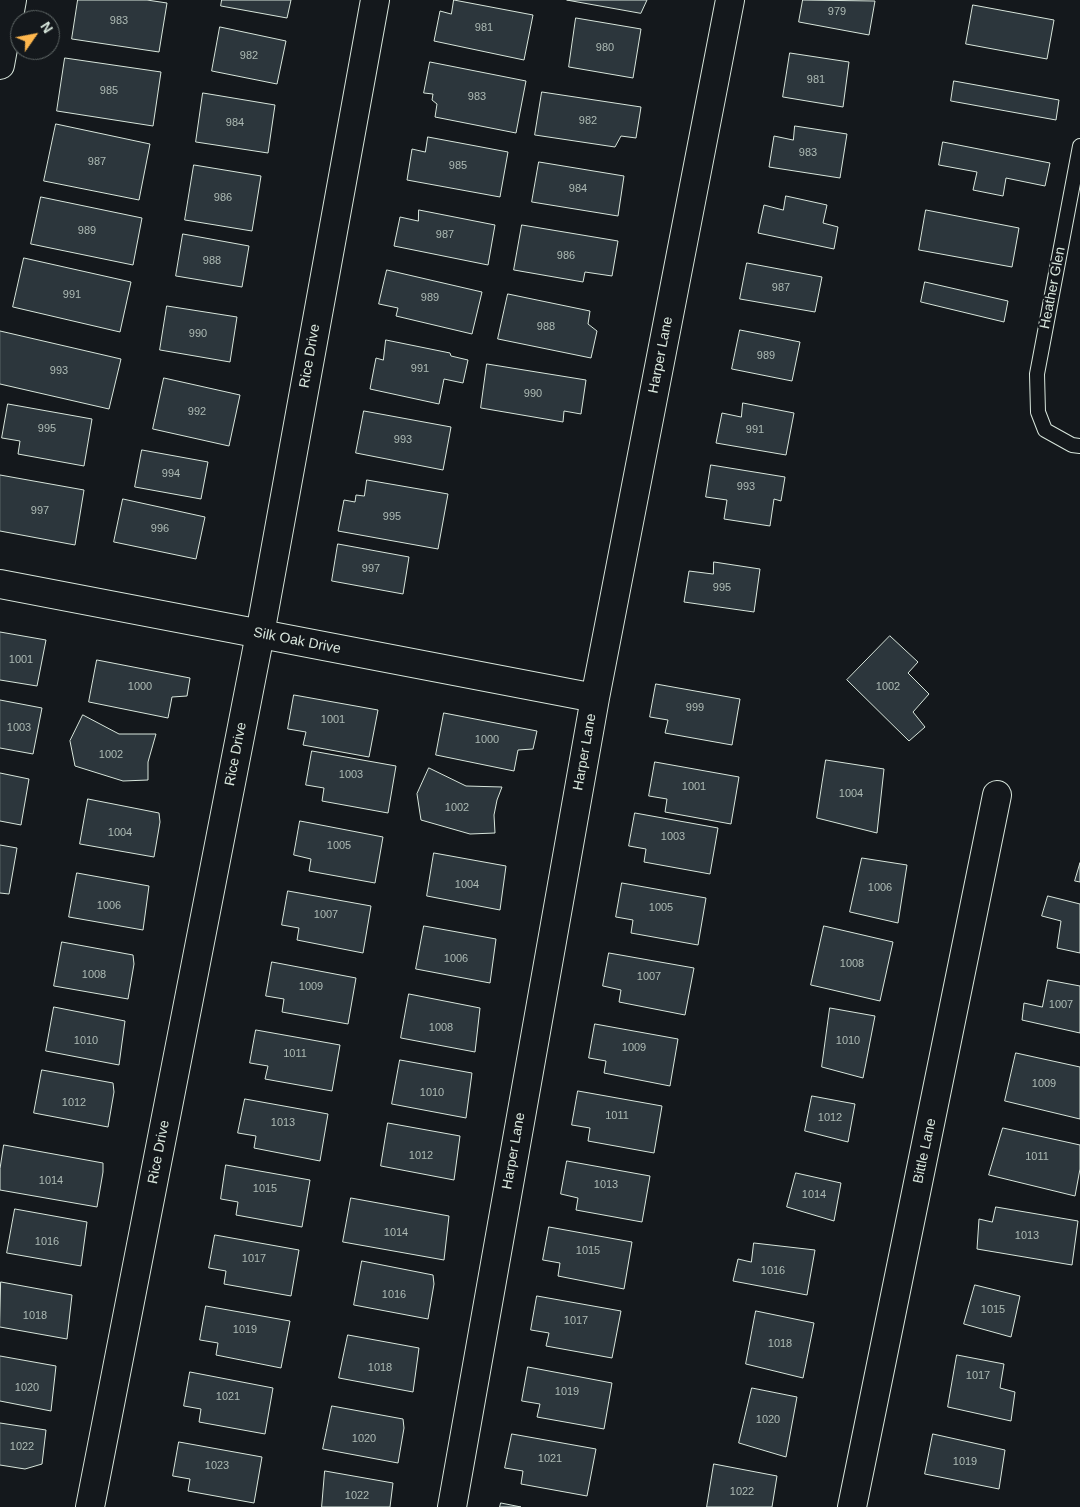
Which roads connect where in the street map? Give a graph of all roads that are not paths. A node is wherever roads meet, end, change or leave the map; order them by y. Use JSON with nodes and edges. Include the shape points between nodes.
{"nodes":[{"id":1,"x":12,"y":0,"type":"edge"},
{"id":2,"x":375,"y":0,"type":"edge"},
{"id":3,"x":730,"y":0,"type":"edge"},
{"id":4,"x":0,"y":65,"type":"edge"},
{"id":5,"x":1080,"y":146,"type":"edge"},
{"id":6,"x":1080,"y":446,"type":"edge"},
{"id":7,"x":0,"y":584,"type":"edge"},
{"id":8,"x":260,"y":634,"type":"junction"},
{"id":9,"x":594,"y":698,"type":"junction"},
{"id":10,"x":997,"y":795,"type":"dead end"},
{"id":11,"x":90,"y":1507,"type":"edge"},
{"id":12,"x":452,"y":1507,"type":"edge"},
{"id":13,"x":852,"y":1507,"type":"edge"}],
"edges":[{"from":1,"to":4,"type":"street"},
{"from":2,"to":8,"type":"street","name":"Rice Drive"},
{"from":3,"to":9,"type":"street","name":"Harper Lane"},
{"from":5,"to":6,"type":"lane","name":"Heather Glen","via":[[1037,374],[1038,412],[1045,430]]},
{"from":7,"to":8,"type":"street","name":"Silk Oak Drive"},
{"from":8,"to":9,"type":"street","name":"Silk Oak Drive"},
{"from":8,"to":11,"type":"street","name":"Rice Drive"},
{"from":9,"to":12,"type":"street","name":"Harper Lane"},
{"from":10,"to":13,"type":"street","name":"Bittle Lane"}]}
